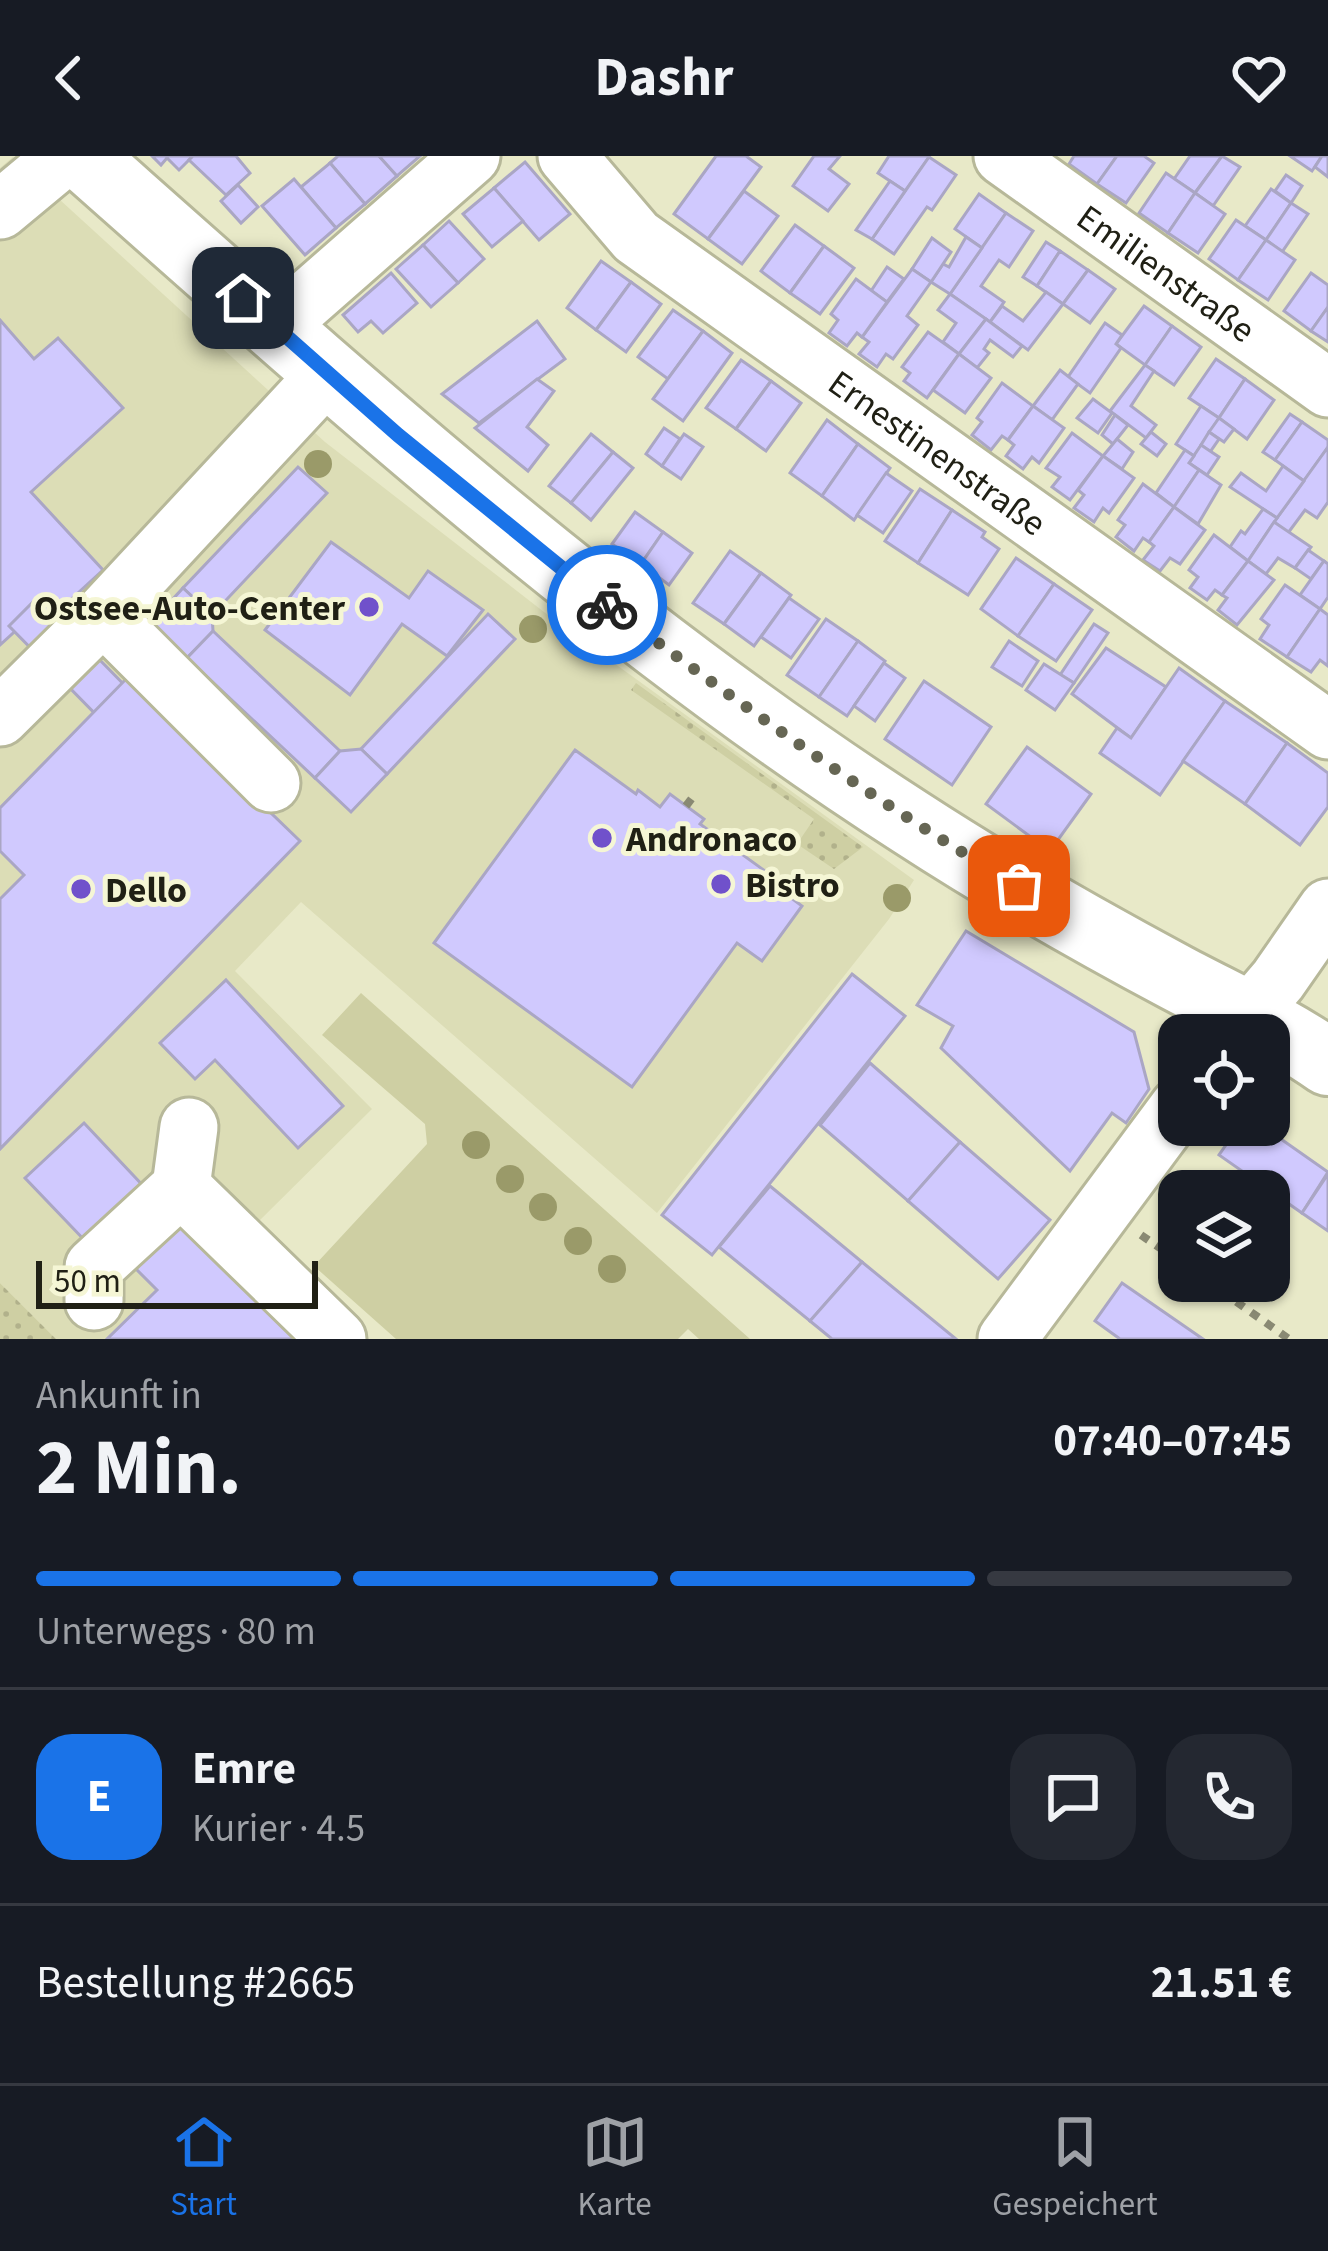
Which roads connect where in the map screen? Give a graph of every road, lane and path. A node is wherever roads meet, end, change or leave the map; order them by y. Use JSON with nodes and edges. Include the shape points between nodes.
{"nodes":[{"id":1,"x":65,"y":156,"type":"edge"},
{"id":2,"x":82,"y":156,"type":"edge"},
{"id":3,"x":471,"y":156,"type":"edge"},
{"id":4,"x":567,"y":156,"type":"edge"},
{"id":5,"x":1003,"y":156,"type":"edge"},
{"id":6,"x":0,"y":210,"type":"edge"},
{"id":7,"x":276,"y":327,"type":"junction"},
{"id":8,"x":327,"y":374,"type":"junction"},
{"id":9,"x":1328,"y":388,"type":"edge"},
{"id":10,"x":103,"y":615,"type":"junction"},
{"id":11,"x":0,"y":717,"type":"edge"},
{"id":12,"x":1328,"y":730,"type":"edge"},
{"id":13,"x":272,"y":783,"type":"dead end"},
{"id":14,"x":695,"y":794,"type":"dead end"},
{"id":15,"x":686,"y":806,"type":"dead end"},
{"id":16,"x":1328,"y":908,"type":"edge"},
{"id":17,"x":1225,"y":1014,"type":"edge"},
{"id":18,"x":1248,"y":1014,"type":"edge"},
{"id":19,"x":1290,"y":1046,"type":"edge"},
{"id":20,"x":1328,"y":1062,"type":"edge"},
{"id":21,"x":188,"y":1127,"type":"dead end"},
{"id":22,"x":1158,"y":1137,"type":"edge"},
{"id":23,"x":182,"y":1187,"type":"junction"},
{"id":24,"x":94,"y":1301,"type":"dead end"},
{"id":25,"x":1237,"y":1302,"type":"edge"},
{"id":26,"x":337,"y":1339,"type":"edge"},
{"id":27,"x":1007,"y":1339,"type":"edge"},
{"id":28,"x":1289,"y":1339,"type":"edge"}],
"edges":[{"from":1,"to":6,"type":"street"},
{"from":2,"to":7,"type":"main road"},
{"from":3,"to":7,"type":"street"},
{"from":4,"to":12,"type":"street","name":"Ernestinenstraße","via":[[637,237]]},
{"from":5,"to":9,"type":"street","name":"Emilienstraße"},
{"from":7,"to":8,"type":"main road"},
{"from":8,"to":10,"type":"street"},
{"from":8,"to":17,"type":"main road","via":[[594,595],[815,758]]},
{"from":10,"to":11,"type":"street"},
{"from":10,"to":13,"type":"street"},
{"from":14,"to":15,"type":"path"},
{"from":16,"to":18,"type":"street"},
{"from":19,"to":20,"type":"main road"},
{"from":21,"to":23,"type":"street"},
{"from":22,"to":27,"type":"street"},
{"from":23,"to":24,"type":"street","via":[[94,1267]]},
{"from":23,"to":26,"type":"street"},
{"from":25,"to":28,"type":"path"}]}
